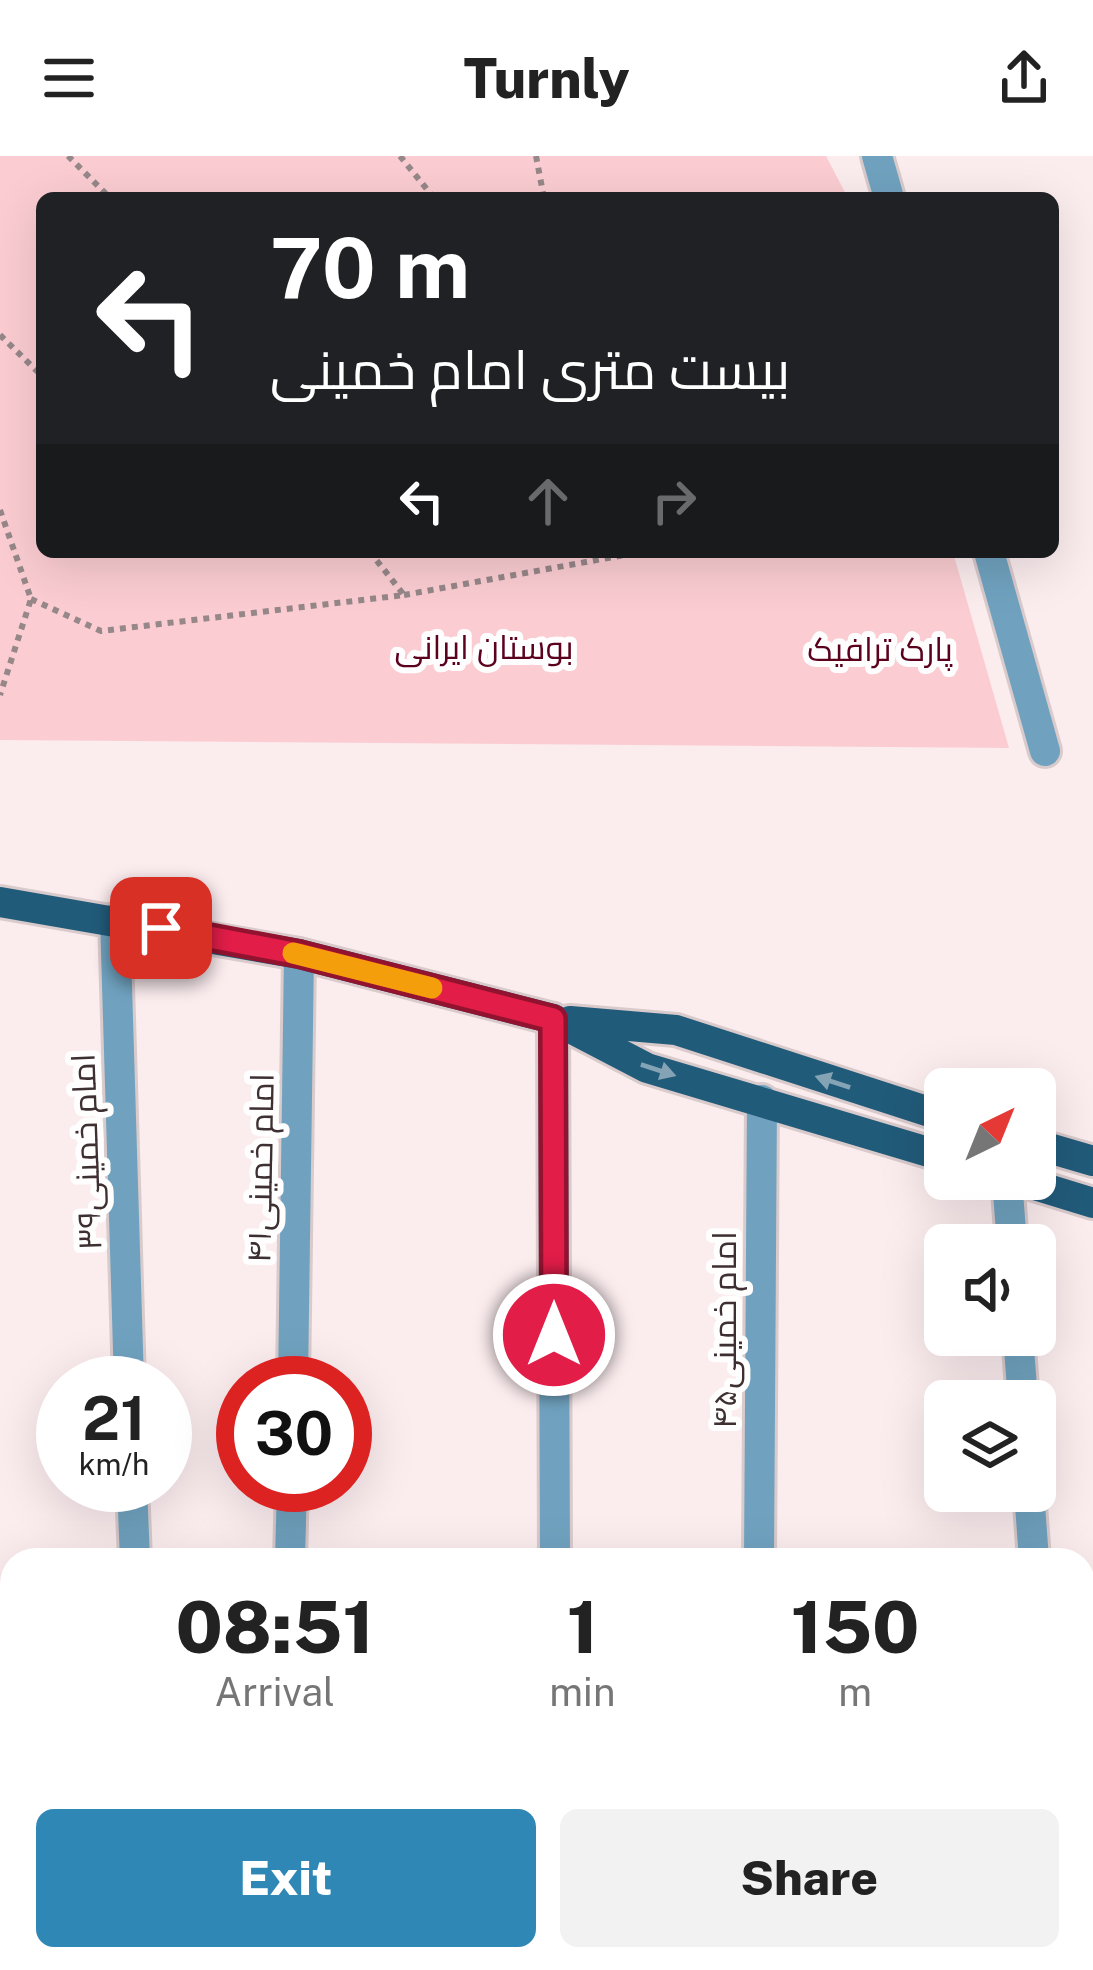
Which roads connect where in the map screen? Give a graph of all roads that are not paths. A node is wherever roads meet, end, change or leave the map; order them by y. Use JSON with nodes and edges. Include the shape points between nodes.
{"nodes":[{"id":1,"x":878,"y":156,"type":"edge"},
{"id":2,"x":887,"y":192,"type":"edge"},
{"id":3,"x":991,"y":558,"type":"edge"},
{"id":4,"x":1045,"y":752,"type":"dead end"},
{"id":5,"x":0,"y":902,"type":"edge"},
{"id":6,"x":116,"y":919,"type":"junction"},
{"id":7,"x":299,"y":954,"type":"junction"},
{"id":8,"x":553,"y":1019,"type":"junction"},
{"id":9,"x":762,"y":1100,"type":"junction"},
{"id":10,"x":924,"y":1110,"type":"edge"},
{"id":11,"x":924,"y":1150,"type":"edge"},
{"id":12,"x":1056,"y":1150,"type":"edge"},
{"id":13,"x":1093,"y":1161,"type":"edge"},
{"id":14,"x":1056,"y":1192,"type":"edge"},
{"id":15,"x":1093,"y":1203,"type":"edge"},
{"id":16,"x":128,"y":1356,"type":"edge"},
{"id":17,"x":293,"y":1356,"type":"edge"},
{"id":18,"x":133,"y":1512,"type":"edge"},
{"id":19,"x":291,"y":1512,"type":"edge"},
{"id":20,"x":1031,"y":1512,"type":"edge"},
{"id":21,"x":135,"y":1548,"type":"edge"},
{"id":22,"x":290,"y":1548,"type":"edge"},
{"id":23,"x":555,"y":1548,"type":"edge"},
{"id":24,"x":759,"y":1548,"type":"edge"},
{"id":25,"x":1033,"y":1548,"type":"edge"}],
"edges":[{"from":1,"to":2,"type":"street"},
{"from":3,"to":4,"type":"street"},
{"from":5,"to":6,"type":"main road"},
{"from":6,"to":7,"type":"main road"},
{"from":6,"to":16,"type":"street","name":"امام خمینی۳۹"},
{"from":7,"to":8,"type":"main road"},
{"from":7,"to":17,"type":"street","name":"امام خمینی۴۱"},
{"from":8,"to":9,"type":"main road","one_way":true,"via":[[647,1068]]},
{"from":10,"to":8,"type":"main road","one_way":true,"via":[[676,1030]]},
{"from":8,"to":23,"type":"street"},
{"from":9,"to":11,"type":"main road"},
{"from":9,"to":24,"type":"street","name":"امام خمینی۴۵"},
{"from":12,"to":13,"type":"main road"},
{"from":14,"to":15,"type":"main road"},
{"from":18,"to":21,"type":"street"},
{"from":19,"to":22,"type":"street"},
{"from":20,"to":25,"type":"street"}]}
